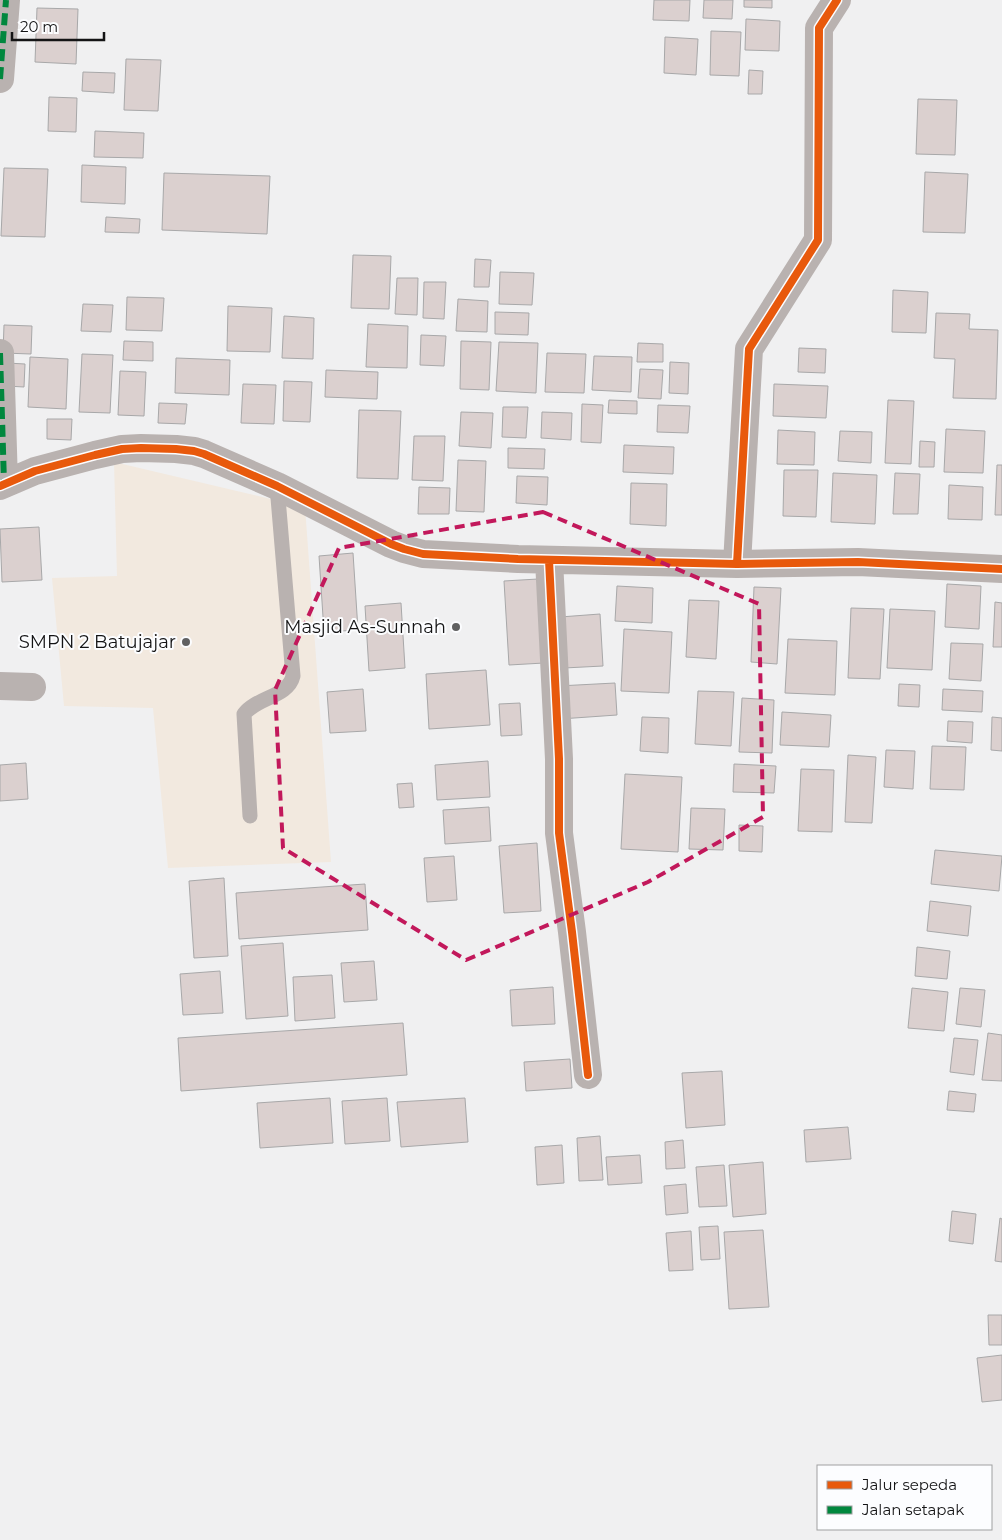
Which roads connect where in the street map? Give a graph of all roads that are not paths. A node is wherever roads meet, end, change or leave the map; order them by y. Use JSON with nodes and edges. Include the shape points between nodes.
{"nodes":[{"id":1,"x":6,"y":0,"type":"edge"},
{"id":2,"x":837,"y":0,"type":"edge"},
{"id":3,"x":0,"y":74,"type":"edge"},
{"id":4,"x":0,"y":352,"type":"edge"},
{"id":5,"x":2,"y":484,"type":"edge"},
{"id":6,"x":277,"y":486,"type":"junction"},
{"id":7,"x":549,"y":560,"type":"junction"},
{"id":8,"x":737,"y":564,"type":"junction"},
{"id":9,"x":1002,"y":569,"type":"edge"},
{"id":10,"x":0,"y":686,"type":"edge"},
{"id":11,"x":32,"y":687,"type":"dead end"},
{"id":12,"x":250,"y":816,"type":"dead end"},
{"id":13,"x":588,"y":1075,"type":"dead end"}],
"edges":[{"from":1,"to":3,"type":"street"},
{"from":2,"to":8,"type":"street","via":[[820,28],[818,240],[748,349]]},
{"from":4,"to":5,"type":"street"},
{"from":5,"to":6,"type":"street","via":[[35,471],[95,455],[141,448],[194,451]]},
{"from":6,"to":7,"type":"street","via":[[404,549],[423,554]]},
{"from":6,"to":12,"type":"lane","via":[[293,676],[287,688],[254,704],[244,714]]},
{"from":7,"to":8,"type":"street"},
{"from":7,"to":13,"type":"street","via":[[559,759],[559,833]]},
{"from":8,"to":9,"type":"street","via":[[858,562]]},
{"from":10,"to":11,"type":"street"}]}
